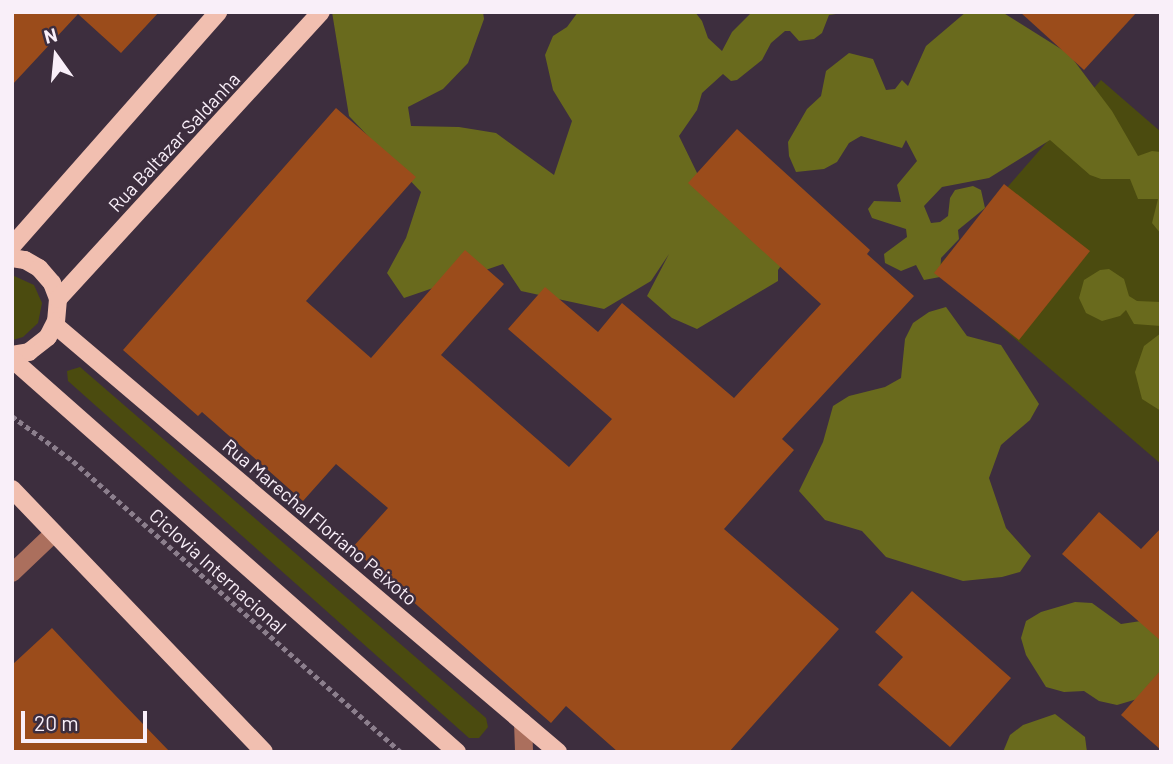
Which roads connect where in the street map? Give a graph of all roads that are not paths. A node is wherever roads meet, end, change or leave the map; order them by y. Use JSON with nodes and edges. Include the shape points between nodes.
{"nodes":[{"id":1,"x":218,"y":12,"type":"edge"},
{"id":2,"x":321,"y":12,"type":"edge"},
{"id":3,"x":12,"y":246,"type":"edge"},
{"id":4,"x":12,"y":258,"type":"edge"},
{"id":5,"x":58,"y":299,"type":"junction"},
{"id":6,"x":55,"y":325,"type":"junction"},
{"id":7,"x":12,"y":357,"type":"edge"},
{"id":8,"x":12,"y":489,"type":"edge"},
{"id":9,"x":54,"y":533,"type":"junction"},
{"id":10,"x":12,"y":573,"type":"edge"},
{"id":11,"x":523,"y":722,"type":"junction"},
{"id":12,"x":264,"y":752,"type":"edge"},
{"id":13,"x":457,"y":752,"type":"edge"},
{"id":14,"x":524,"y":752,"type":"edge"},
{"id":15,"x":558,"y":752,"type":"edge"}],
"edges":[{"from":1,"to":3,"type":"main road"},
{"from":2,"to":5,"type":"main road","name":"Rua Baltazar Saldanha"},
{"from":4,"to":5,"type":"main road","via":[[40,268]]},
{"from":5,"to":6,"type":"main road"},
{"from":6,"to":7,"type":"main road","via":[[36,348]]},
{"from":6,"to":11,"type":"main road","name":"Rua Marechal Floriano Peixoto"},
{"from":7,"to":13,"type":"main road"},
{"from":8,"to":9,"type":"main road"},
{"from":9,"to":10,"type":"street"},
{"from":9,"to":12,"type":"main road"},
{"from":11,"to":14,"type":"street"},
{"from":11,"to":15,"type":"main road","name":"Rua Marechal Floriano Peixoto"}]}
